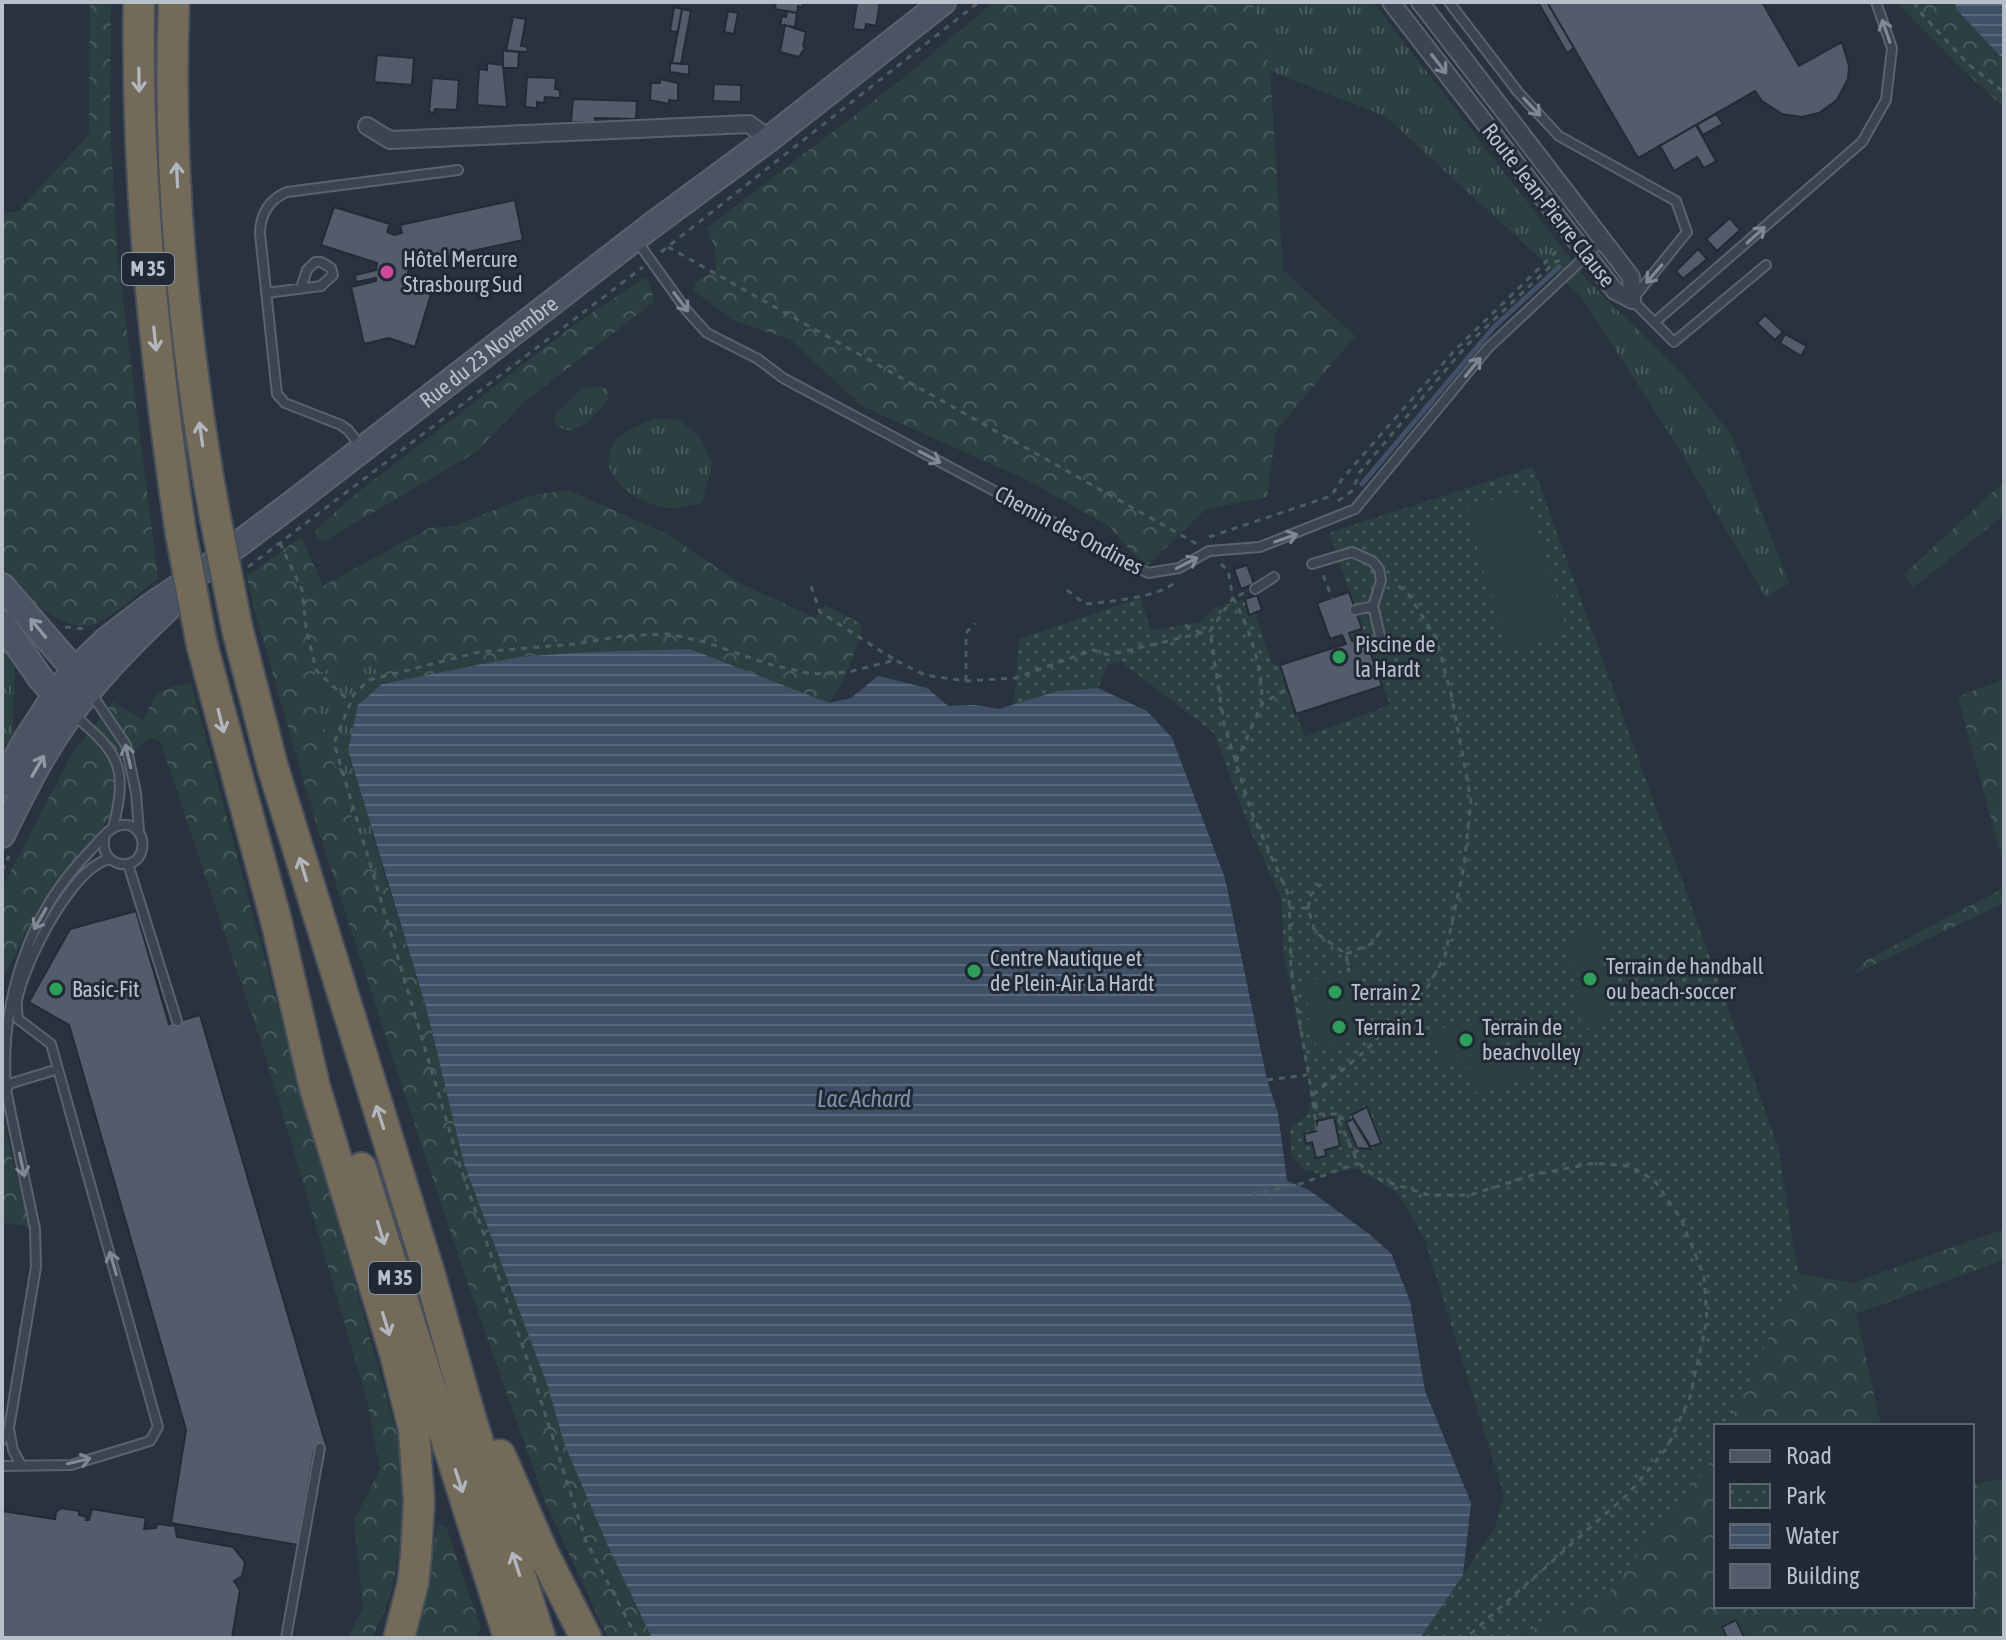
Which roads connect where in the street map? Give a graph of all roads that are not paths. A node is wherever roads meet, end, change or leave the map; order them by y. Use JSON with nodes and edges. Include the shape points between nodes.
{"nodes":[{"id":1,"x":139,"y":2,"type":"edge"},
{"id":2,"x":174,"y":2,"type":"edge"},
{"id":3,"x":1391,"y":2,"type":"edge"},
{"id":4,"x":1420,"y":2,"type":"edge"},
{"id":5,"x":1449,"y":2,"type":"edge"},
{"id":6,"x":1876,"y":2,"type":"edge"},
{"id":7,"x":936,"y":4,"type":"edge"},
{"id":8,"x":367,"y":126,"type":"dead end"},
{"id":9,"x":769,"y":139,"type":"junction"},
{"id":10,"x":458,"y":170,"type":"dead end"},
{"id":11,"x":635,"y":238,"type":"junction"},
{"id":12,"x":1602,"y":241,"type":"junction"},
{"id":13,"x":1586,"y":254,"type":"junction"},
{"id":14,"x":1766,"y":265,"type":"dead end"},
{"id":15,"x":301,"y":288,"type":"dead end"},
{"id":16,"x":266,"y":293,"type":"junction"},
{"id":17,"x":1632,"y":300,"type":"junction"},
{"id":18,"x":1655,"y":322,"type":"junction"},
{"id":19,"x":363,"y":449,"type":"junction"},
{"id":20,"x":1312,"y":564,"type":"dead end"},
{"id":21,"x":208,"y":567,"type":"junction"},
{"id":22,"x":1274,"y":577,"type":"dead end"},
{"id":23,"x":2,"y":586,"type":"edge"},
{"id":24,"x":1255,"y":589,"type":"dead end"},
{"id":25,"x":1373,"y":606,"type":"junction"},
{"id":26,"x":1355,"y":610,"type":"dead end"},
{"id":27,"x":2,"y":623,"type":"edge"},
{"id":28,"x":1369,"y":648,"type":"dead end"},
{"id":29,"x":74,"y":671,"type":"junction"},
{"id":30,"x":90,"y":690,"type":"junction"},
{"id":31,"x":63,"y":704,"type":"junction"},
{"id":32,"x":2,"y":784,"type":"edge"},
{"id":33,"x":113,"y":828,"type":"junction"},
{"id":34,"x":139,"y":832,"type":"junction"},
{"id":35,"x":105,"y":835,"type":"junction"},
{"id":36,"x":6,"y":844,"type":"edge"},
{"id":37,"x":110,"y":859,"type":"junction"},
{"id":38,"x":128,"y":864,"type":"junction"},
{"id":39,"x":276,"y":920,"type":"junction"},
{"id":40,"x":177,"y":1021,"type":"dead end"},
{"id":41,"x":58,"y":1069,"type":"junction"},
{"id":42,"x":6,"y":1090,"type":"junction"},
{"id":43,"x":471,"y":1420,"type":"junction"},
{"id":44,"x":9,"y":1428,"type":"junction"},
{"id":45,"x":2,"y":1440,"type":"edge"},
{"id":46,"x":320,"y":1448,"type":"dead end"},
{"id":47,"x":21,"y":1465,"type":"junction"},
{"id":48,"x":2,"y":1466,"type":"edge"},
{"id":49,"x":416,"y":1556,"type":"junction"},
{"id":50,"x":286,"y":1638,"type":"edge"},
{"id":51,"x":383,"y":1638,"type":"edge"},
{"id":52,"x":399,"y":1638,"type":"edge"},
{"id":53,"x":509,"y":1638,"type":"edge"},
{"id":54,"x":540,"y":1638,"type":"edge"},
{"id":55,"x":586,"y":1638,"type":"edge"}],
"edges":[{"from":1,"to":39,"type":"highway","number":"M 35","one_way":true,"bridge":true,"via":[[150,300],[181,534],[202,645]]},
{"from":43,"to":2,"type":"highway","number":"M 35","one_way":true,"bridge":true,"via":[[273,768],[237,628],[201,431],[183,279]]},
{"from":3,"to":13,"type":"street","name":"Route Jean-Pierre Clause","one_way":true},
{"from":4,"to":12,"type":"street","name":"Route Jean-Pierre Clause"},
{"from":5,"to":17,"type":"lane","one_way":true,"via":[[1559,136],[1676,201],[1687,232]]},
{"from":18,"to":6,"type":"lane","one_way":true,"via":[[1862,142],[1886,100],[1892,48]]},
{"from":7,"to":9,"type":"main road","name":"Rue du 23 Novembre"},
{"from":8,"to":9,"type":"street","via":[[390,140],[749,124]]},
{"from":9,"to":11,"type":"main road","name":"Rue du 23 Novembre"},
{"from":10,"to":16,"type":"lane","via":[[281,194],[260,226]]},
{"from":11,"to":13,"type":"lane","name":"Chemin des Ondines","one_way":true,"via":[[707,333],[796,386],[1148,573],[1179,568],[1209,551],[1260,547],[1355,509],[1488,348]]},
{"from":11,"to":19,"type":"main road","name":"Rue du 23 Novembre"},
{"from":12,"to":13,"type":"lane","name":"Chemin des Ondines"},
{"from":12,"to":17,"type":"street","name":"Route Jean-Pierre Clause","via":[[1631,277]]},
{"from":13,"to":17,"type":"street","name":"Route Jean-Pierre Clause","via":[[1615,291]]},
{"from":14,"to":18,"type":"lane","via":[[1674,342]]},
{"from":15,"to":16,"type":"lane"},
{"from":16,"to":19,"type":"lane","via":[[277,394],[285,403],[341,425]]},
{"from":17,"to":18,"type":"lane"},
{"from":19,"to":21,"type":"main road","name":"Rue du 23 Novembre"},
{"from":20,"to":25,"type":"lane","via":[[1352,552],[1372,561],[1381,581]]},
{"from":21,"to":29,"type":"main road","name":"Rue du 23 Novembre","via":[[106,640]]},
{"from":21,"to":30,"type":"main road","name":"Rue du 23 Novembre"},
{"from":22,"to":24,"type":"lane"},
{"from":29,"to":23,"type":"main road","one_way":true},
{"from":25,"to":26,"type":"lane"},
{"from":25,"to":28,"type":"lane","via":[[1382,644]]},
{"from":27,"to":31,"type":"main road"},
{"from":29,"to":30,"type":"main road"},
{"from":29,"to":31,"type":"main road","name":"Rue du 23 Novembre"},
{"from":30,"to":31,"type":"main road","name":"Rue du 23 Novembre"},
{"from":34,"to":30,"type":"lane","one_way":true,"via":[[126,745]]},
{"from":31,"to":32,"type":"main road","name":"Rue du 23 Novembre","via":[[26,740]]},
{"from":31,"to":33,"type":"lane","via":[[116,757],[120,794]]},
{"from":36,"to":31,"type":"main road","name":"Rue du 23 Novembre","one_way":true},
{"from":33,"to":34,"type":"lane","via":[[128,825]]},
{"from":33,"to":35,"type":"lane"},
{"from":34,"to":38,"type":"lane","via":[[142,851]]},
{"from":35,"to":37,"type":"lane","via":[[103,848]]},
{"from":35,"to":42,"type":"lane","one_way":true,"via":[[47,907],[19,965],[4,1020]]},
{"from":37,"to":38,"type":"lane"},
{"from":37,"to":41,"type":"lane","via":[[93,866],[58,907],[16,1002],[18,1019],[51,1044]]},
{"from":38,"to":40,"type":"lane"},
{"from":39,"to":49,"type":"highway","one_way":true,"via":[[315,1088],[414,1430]]},
{"from":39,"to":53,"type":"highway","number":"M 35","one_way":true,"via":[[318,1032]]},
{"from":41,"to":42,"type":"lane","via":[[9,1084]]},
{"from":47,"to":41,"type":"lane","one_way":true,"via":[[71,1465],[150,1441],[158,1427]]},
{"from":42,"to":44,"type":"lane","one_way":true,"via":[[35,1229],[36,1267]]},
{"from":54,"to":43,"type":"highway","number":"M 35","one_way":true},
{"from":43,"to":55,"type":"highway","via":[[494,1440]]},
{"from":44,"to":45,"type":"lane"},
{"from":44,"to":47,"type":"lane"},
{"from":46,"to":50,"type":"lane"},
{"from":47,"to":48,"type":"lane"},
{"from":49,"to":51,"type":"highway"},
{"from":49,"to":52,"type":"highway"}]}
